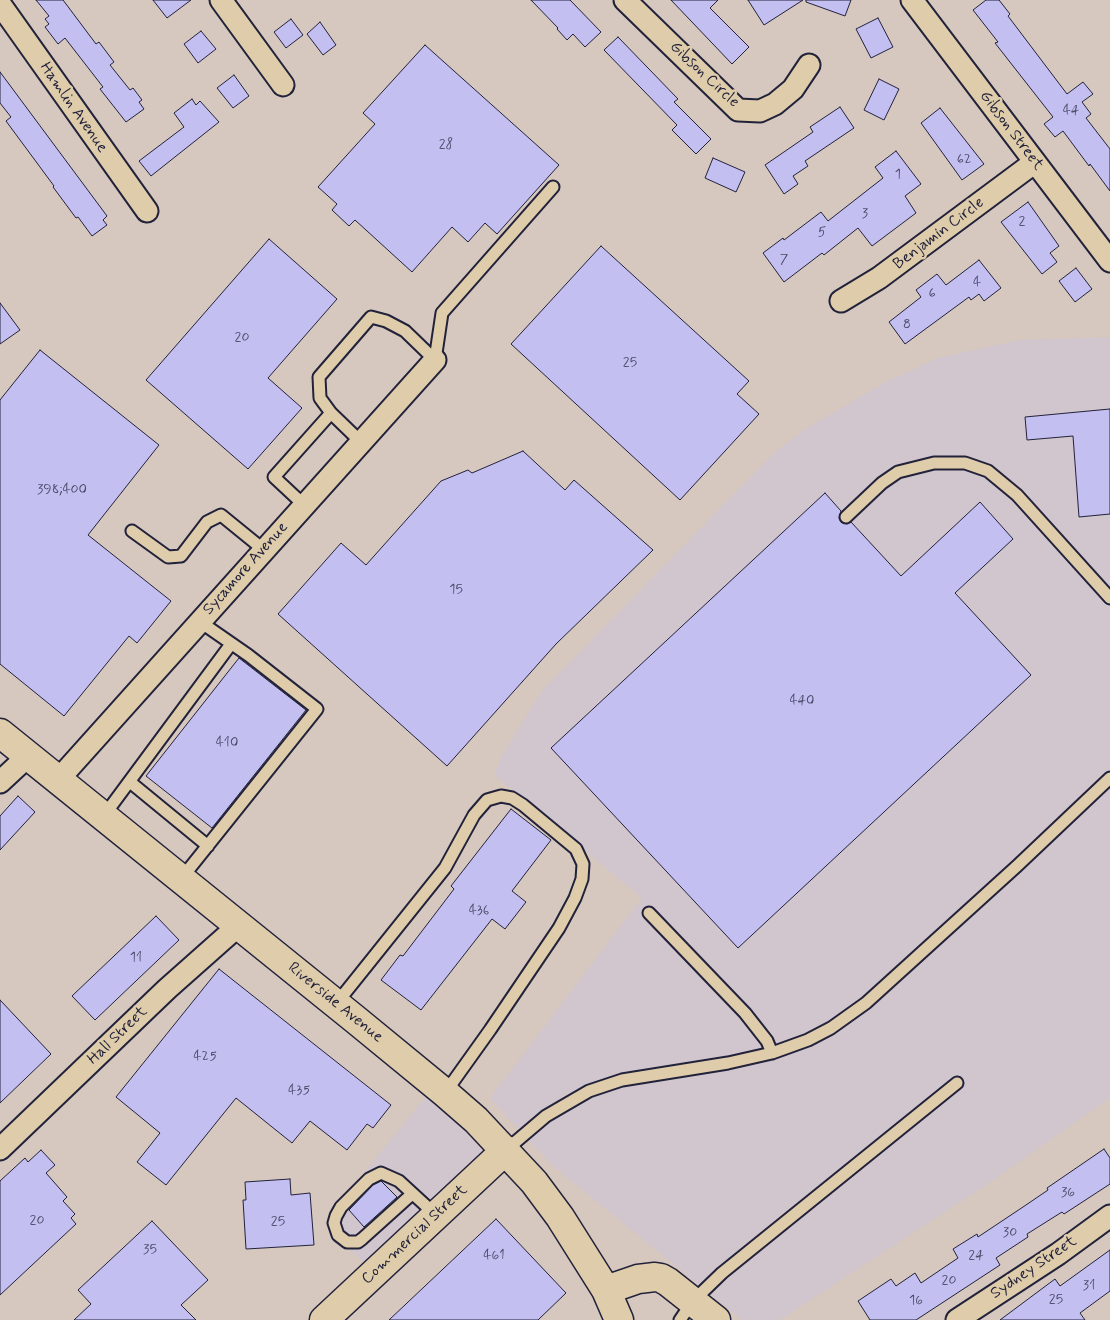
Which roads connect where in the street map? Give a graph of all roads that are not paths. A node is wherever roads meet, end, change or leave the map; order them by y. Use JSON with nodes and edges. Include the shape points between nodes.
{"nodes":[{"id":1,"x":221,"y":0,"type":"edge"},
{"id":2,"x":625,"y":0,"type":"edge"},
{"id":3,"x":912,"y":0,"type":"edge"},
{"id":4,"x":0,"y":4,"type":"edge"},
{"id":5,"x":810,"y":65,"type":"dead end"},
{"id":6,"x":283,"y":85,"type":"dead end"},
{"id":7,"x":1034,"y":162,"type":"junction"},
{"id":8,"x":553,"y":187,"type":"dead end"},
{"id":9,"x":147,"y":211,"type":"dead end"},
{"id":10,"x":1110,"y":261,"type":"edge"},
{"id":11,"x":841,"y":301,"type":"dead end"},
{"id":12,"x":435,"y":360,"type":"junction"},
{"id":13,"x":331,"y":413,"type":"junction"},
{"id":14,"x":361,"y":442,"type":"junction"},
{"id":15,"x":304,"y":505,"type":"junction"},
{"id":16,"x":846,"y":517,"type":"dead end"},
{"id":17,"x":132,"y":531,"type":"dead end"},
{"id":18,"x":264,"y":550,"type":"junction"},
{"id":19,"x":1109,"y":596,"type":"edge"},
{"id":20,"x":199,"y":621,"type":"junction"},
{"id":21,"x":231,"y":644,"type":"junction"},
{"id":22,"x":0,"y":733,"type":"edge"},
{"id":23,"x":28,"y":756,"type":"junction"},
{"id":24,"x":1110,"y":778,"type":"edge"},
{"id":25,"x":58,"y":780,"type":"junction"},
{"id":26,"x":0,"y":782,"type":"edge"},
{"id":27,"x":130,"y":782,"type":"junction"},
{"id":28,"x":103,"y":817,"type":"junction"},
{"id":29,"x":208,"y":846,"type":"junction"},
{"id":30,"x":181,"y":879,"type":"junction"},
{"id":31,"x":649,"y":913,"type":"dead end"},
{"id":32,"x":238,"y":926,"type":"junction"},
{"id":33,"x":336,"y":1004,"type":"junction"},
{"id":34,"x":772,"y":1053,"type":"junction"},
{"id":35,"x":958,"y":1084,"type":"dead end"},
{"id":36,"x":445,"y":1093,"type":"junction"},
{"id":37,"x":0,"y":1149,"type":"edge"},
{"id":38,"x":506,"y":1150,"type":"junction"},
{"id":39,"x":412,"y":1194,"type":"junction"},
{"id":40,"x":436,"y":1215,"type":"junction"},
{"id":41,"x":1110,"y":1216,"type":"edge"},
{"id":42,"x":606,"y":1290,"type":"junction"},
{"id":43,"x":687,"y":1311,"type":"edge"},
{"id":44,"x":324,"y":1320,"type":"edge"},
{"id":45,"x":619,"y":1320,"type":"edge"},
{"id":46,"x":716,"y":1320,"type":"edge"},
{"id":47,"x":957,"y":1320,"type":"edge"}],
"edges":[{"from":1,"to":6,"type":"street"},
{"from":2,"to":5,"type":"street","name":"Gibson Circle","via":[[738,110],[760,111],[774,104],[793,90]]},
{"from":3,"to":7,"type":"street","name":"Gibson Street"},
{"from":4,"to":9,"type":"street","name":"Hamlin Avenue"},
{"from":7,"to":10,"type":"street","name":"Gibson Street"},
{"from":7,"to":11,"type":"street","name":"Benjamin Circle","via":[[879,278]]},
{"from":8,"to":12,"type":"lane","via":[[442,313]]},
{"from":12,"to":13,"type":"lane","via":[[405,332],[371,317],[319,377],[320,398]]},
{"from":12,"to":14,"type":"street","name":"Sycamore Avenue"},
{"from":13,"to":14,"type":"lane"},
{"from":13,"to":15,"type":"lane","via":[[274,477]]},
{"from":14,"to":15,"type":"street","name":"Sycamore Avenue"},
{"from":15,"to":18,"type":"street","name":"Sycamore Avenue"},
{"from":16,"to":19,"type":"lane","via":[[898,472],[934,463],[965,463],[988,471],[1017,495]]},
{"from":17,"to":18,"type":"lane","via":[[168,557],[181,556],[207,522],[221,515]]},
{"from":18,"to":20,"type":"street","name":"Sycamore Avenue"},
{"from":20,"to":21,"type":"lane"},
{"from":20,"to":25,"type":"street","name":"Sycamore Avenue"},
{"from":21,"to":27,"type":"lane"},
{"from":21,"to":29,"type":"lane","via":[[317,709]]},
{"from":22,"to":23,"type":"main road","name":"Riverside Avenue"},
{"from":23,"to":25,"type":"main road","name":"Riverside Avenue"},
{"from":23,"to":26,"type":"street"},
{"from":24,"to":34,"type":"lane","via":[[866,1003],[820,1035]]},
{"from":25,"to":28,"type":"main road","name":"Riverside Avenue"},
{"from":27,"to":28,"type":"lane"},
{"from":27,"to":29,"type":"lane"},
{"from":28,"to":30,"type":"main road","name":"Riverside Avenue"},
{"from":29,"to":30,"type":"lane"},
{"from":30,"to":32,"type":"main road","name":"Riverside Avenue"},
{"from":31,"to":34,"type":"lane","via":[[745,1013],[767,1041]]},
{"from":32,"to":33,"type":"main road","name":"Riverside Avenue"},
{"from":32,"to":37,"type":"street","name":"Hall Street","via":[[167,989]]},
{"from":33,"to":36,"type":"main road","name":"Riverside Avenue"},
{"from":33,"to":36,"type":"lane","via":[[445,868],[474,815],[487,800],[501,796],[523,805],[576,849],[583,864],[582,879],[559,928]]},
{"from":34,"to":38,"type":"lane","via":[[622,1080],[589,1091],[546,1116]]},
{"from":35,"to":43,"type":"lane","via":[[722,1272]]},
{"from":36,"to":38,"type":"main road","name":"Riverside Avenue"},
{"from":38,"to":40,"type":"main road","name":"Commercial Street"},
{"from":38,"to":42,"type":"main road","name":"Riverside Avenue","via":[[560,1217]]},
{"from":39,"to":39,"type":"lane","via":[[358,1242],[347,1242],[338,1235],[334,1223],[341,1207],[380,1172],[399,1181]]},
{"from":39,"to":40,"type":"lane"},
{"from":40,"to":44,"type":"main road","name":"Commercial Street"},
{"from":41,"to":47,"type":"street","name":"Sydney Street"},
{"from":42,"to":43,"type":"main road","via":[[655,1277],[668,1282]]},
{"from":42,"to":45,"type":"main road","name":"Riverside Avenue"},
{"from":43,"to":46,"type":"main road"}]}
